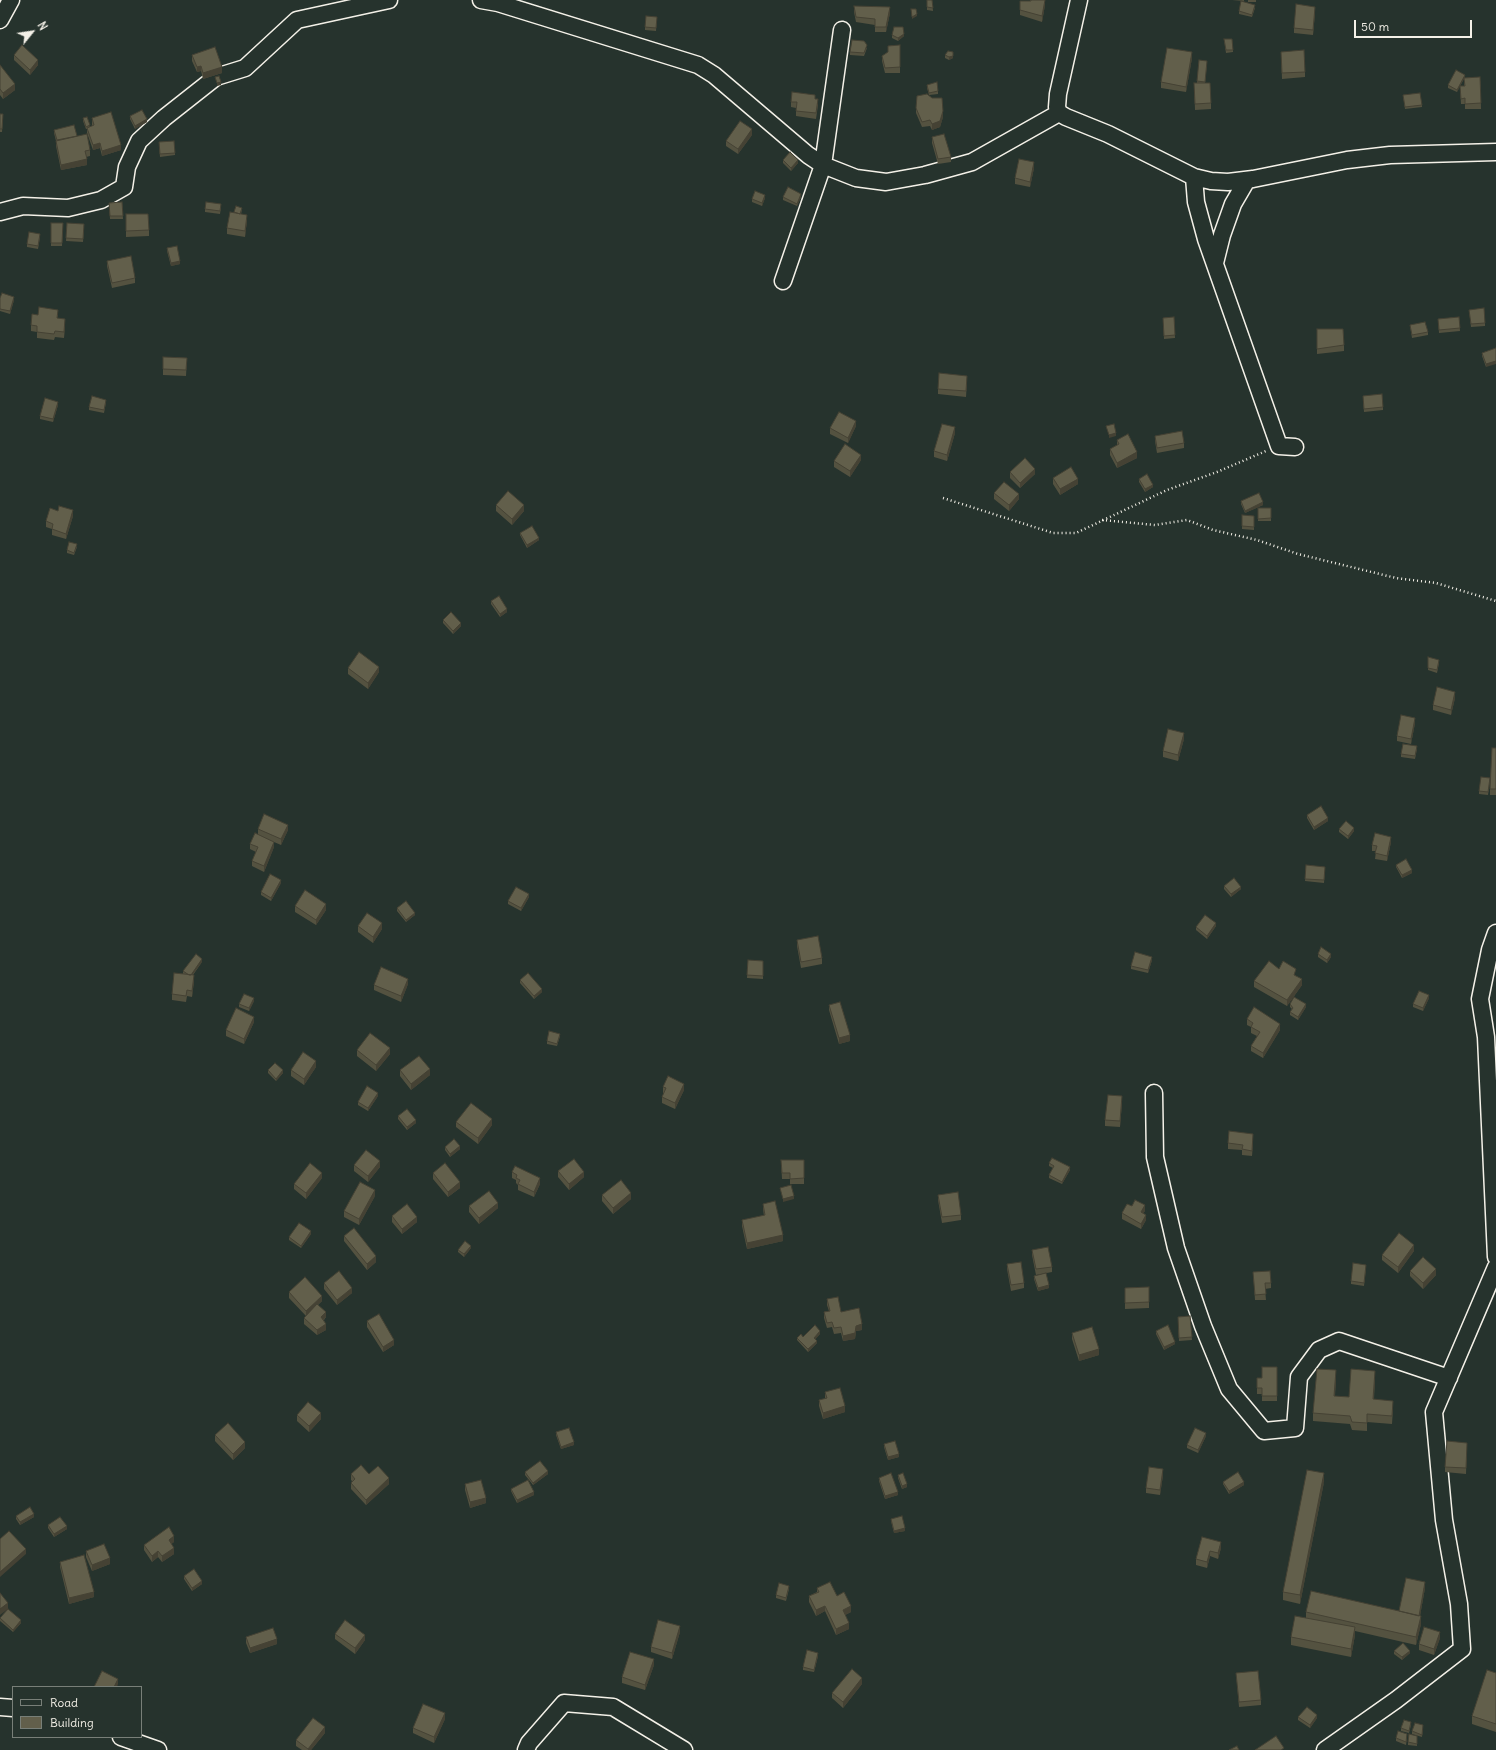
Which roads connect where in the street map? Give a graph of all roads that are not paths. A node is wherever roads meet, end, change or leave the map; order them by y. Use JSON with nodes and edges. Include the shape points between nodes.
{"nodes":[{"id":1,"x":10,"y":0,"type":"edge"},
{"id":2,"x":389,"y":0,"type":"edge"},
{"id":3,"x":482,"y":0,"type":"edge"},
{"id":4,"x":1079,"y":0,"type":"edge"},
{"id":5,"x":0,"y":20,"type":"edge"},
{"id":6,"x":842,"y":30,"type":"dead end"},
{"id":7,"x":1059,"y":112,"type":"junction"},
{"id":8,"x":1496,"y":152,"type":"edge"},
{"id":9,"x":823,"y":166,"type":"junction"},
{"id":10,"x":1194,"y":177,"type":"junction"},
{"id":11,"x":1247,"y":180,"type":"junction"},
{"id":12,"x":0,"y":212,"type":"edge"},
{"id":13,"x":1215,"y":263,"type":"junction"},
{"id":14,"x":783,"y":281,"type":"dead end"},
{"id":15,"x":1295,"y":447,"type":"dead end"},
{"id":16,"x":1496,"y":933,"type":"edge"},
{"id":17,"x":1154,"y":1093,"type":"dead end"},
{"id":18,"x":1496,"y":1257,"type":"edge"},
{"id":19,"x":1496,"y":1268,"type":"edge"},
{"id":20,"x":1449,"y":1378,"type":"junction"},
{"id":21,"x":0,"y":1707,"type":"edge"},
{"id":22,"x":12,"y":1708,"type":"edge"},
{"id":23,"x":124,"y":1738,"type":"edge"},
{"id":24,"x":158,"y":1750,"type":"edge"},
{"id":25,"x":526,"y":1750,"type":"edge"},
{"id":26,"x":684,"y":1750,"type":"edge"},
{"id":27,"x":1325,"y":1750,"type":"edge"}],
"edges":[{"from":1,"to":5,"type":"street"},
{"from":2,"to":12,"type":"street","via":[[297,20],[245,68],[216,76],[139,141],[127,167],[124,187],[101,200],[68,208],[23,206]]},
{"from":3,"to":9,"type":"street","via":[[698,64]]},
{"from":4,"to":7,"type":"street","via":[[1058,94]]},
{"from":6,"to":9,"type":"street"},
{"from":7,"to":9,"type":"street","via":[[972,162],[925,175],[886,182],[856,178]]},
{"from":7,"to":10,"type":"street"},
{"from":8,"to":11,"type":"street","via":[[1440,153],[1347,160]]},
{"from":9,"to":14,"type":"street"},
{"from":10,"to":11,"type":"street","via":[[1217,182]]},
{"from":10,"to":13,"type":"street","via":[[1196,202]]},
{"from":11,"to":13,"type":"street","via":[[1233,204]]},
{"from":13,"to":15,"type":"street","via":[[1279,446]]},
{"from":16,"to":18,"type":"street","via":[[1480,999],[1486,1037]]},
{"from":17,"to":20,"type":"street","via":[[1155,1157],[1176,1248],[1203,1326],[1229,1389],[1264,1430],[1295,1428],[1299,1377],[1319,1350],[1338,1341]]},
{"from":19,"to":20,"type":"street"},
{"from":20,"to":27,"type":"street","via":[[1434,1412],[1444,1520],[1459,1604],[1462,1649]]},
{"from":21,"to":22,"type":"street"},
{"from":23,"to":24,"type":"street"},
{"from":25,"to":26,"type":"street","via":[[529,1743],[564,1703],[614,1707]]}]}
